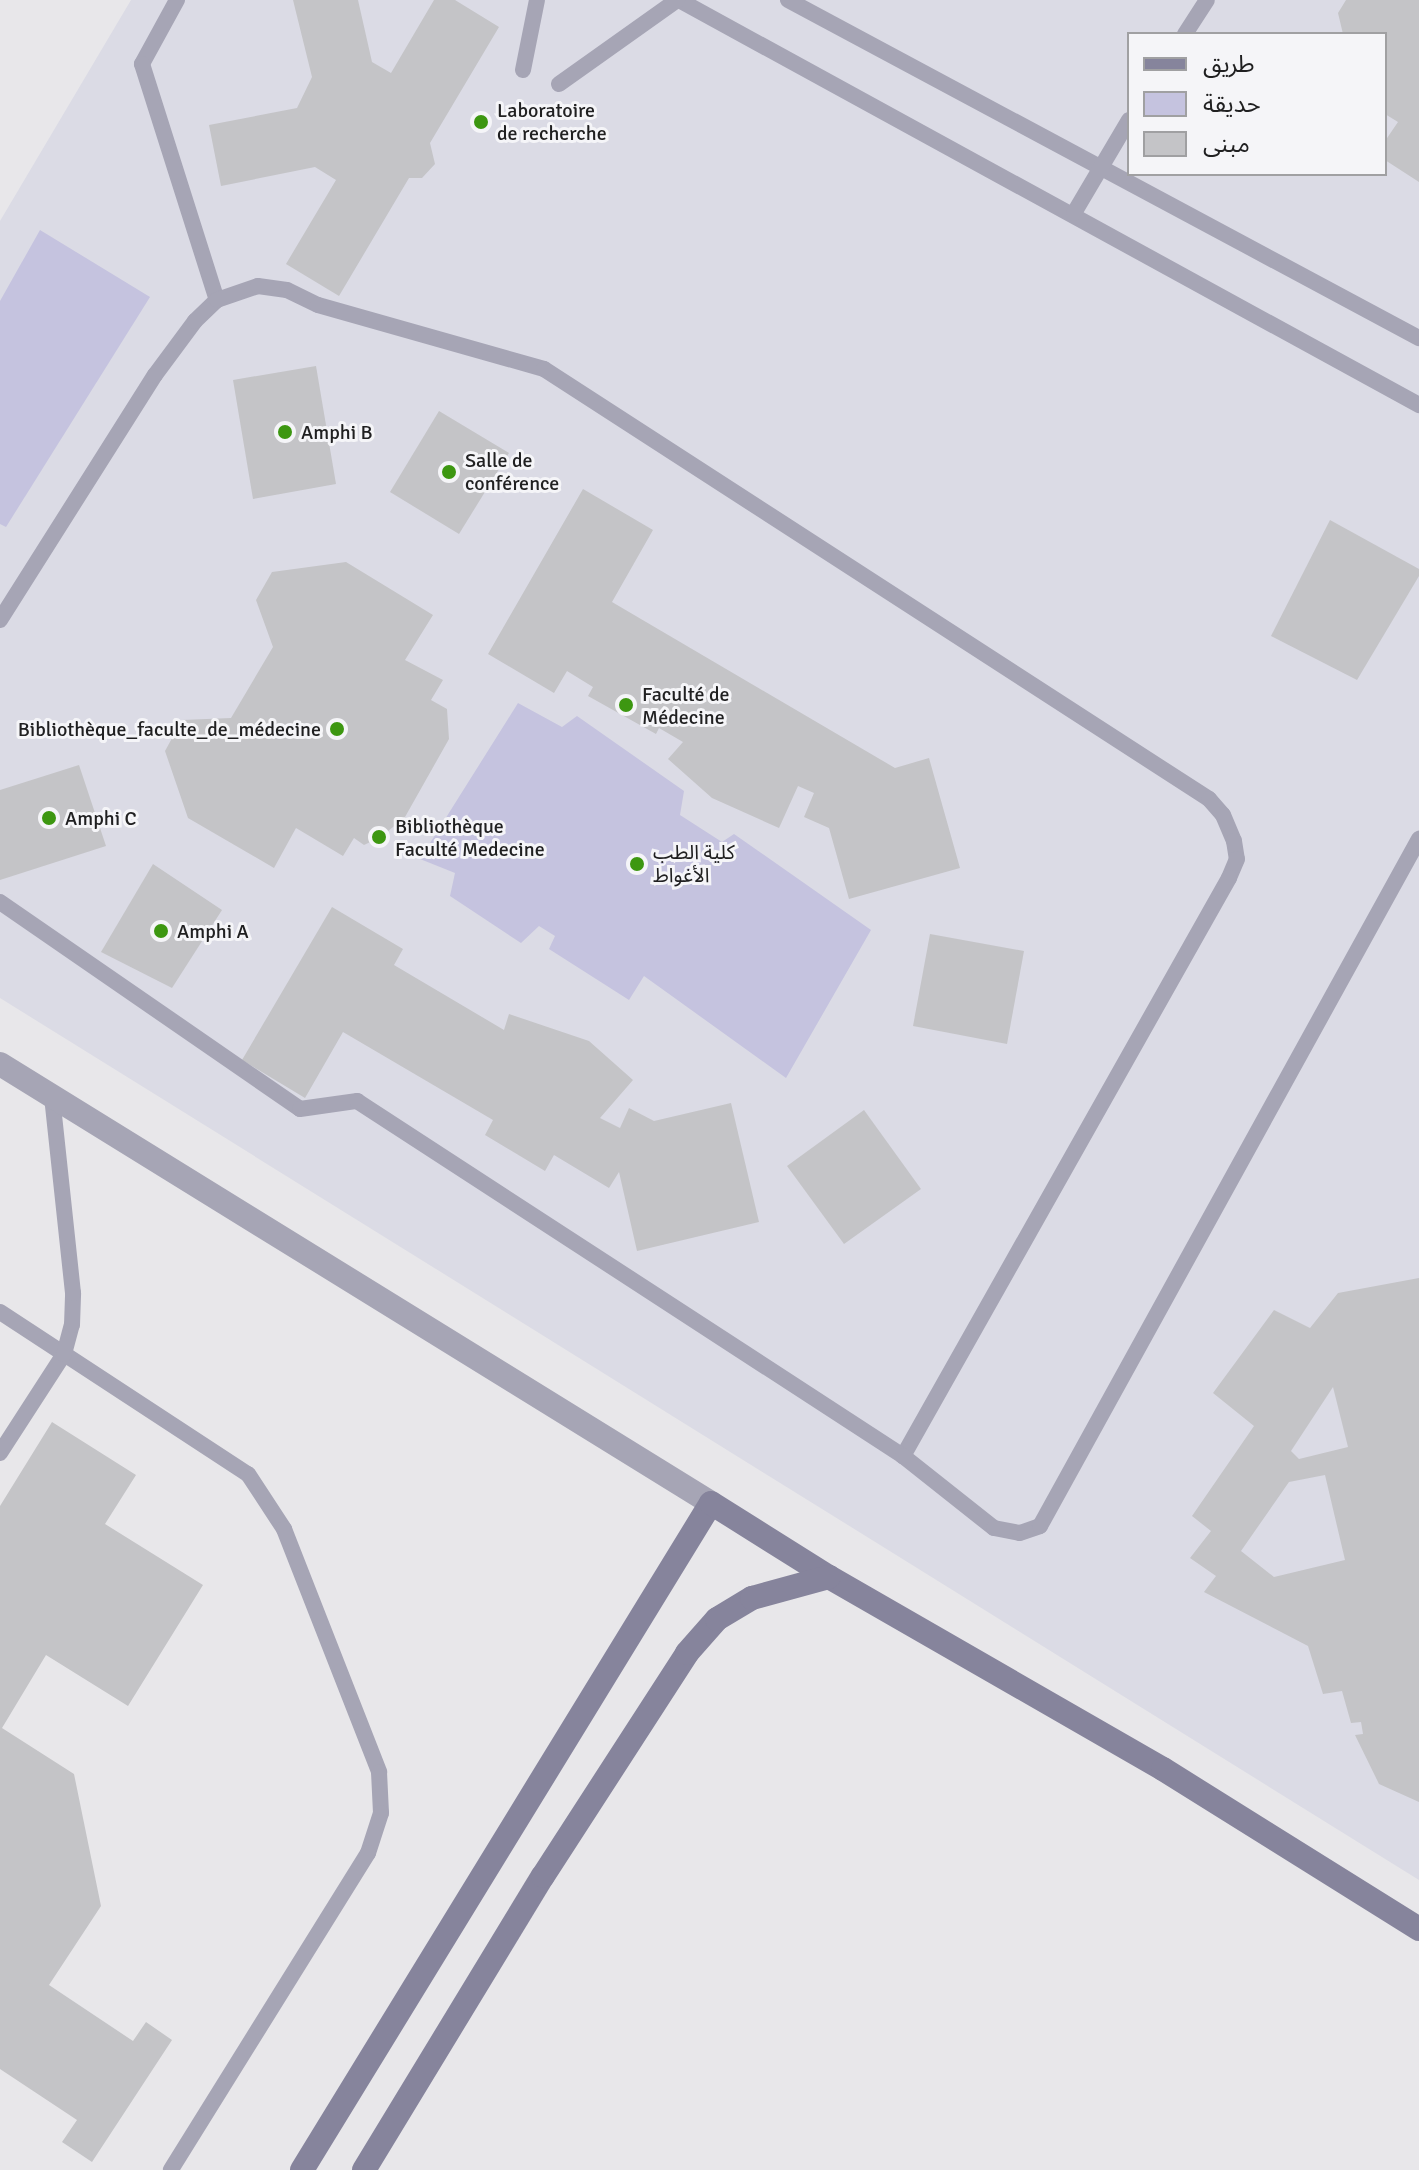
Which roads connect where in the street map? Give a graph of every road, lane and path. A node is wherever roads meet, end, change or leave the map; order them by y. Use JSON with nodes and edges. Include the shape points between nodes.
{"nodes":[{"id":1,"x":177,"y":0,"type":"edge"},
{"id":2,"x":537,"y":0,"type":"edge"},
{"id":3,"x":678,"y":0,"type":"edge"},
{"id":4,"x":788,"y":0,"type":"edge"},
{"id":5,"x":1207,"y":0,"type":"edge"},
{"id":6,"x":1186,"y":32,"type":"edge"},
{"id":7,"x":523,"y":70,"type":"dead end"},
{"id":8,"x":559,"y":84,"type":"dead end"},
{"id":9,"x":1127,"y":123,"type":"edge"},
{"id":10,"x":1100,"y":165,"type":"junction"},
{"id":11,"x":1074,"y":213,"type":"junction"},
{"id":12,"x":217,"y":300,"type":"junction"},
{"id":13,"x":1419,"y":338,"type":"edge"},
{"id":14,"x":1419,"y":405,"type":"edge"},
{"id":15,"x":0,"y":620,"type":"edge"},
{"id":16,"x":1419,"y":839,"type":"edge"},
{"id":17,"x":0,"y":902,"type":"edge"},
{"id":18,"x":0,"y":1064,"type":"edge"},
{"id":19,"x":52,"y":1097,"type":"junction"},
{"id":20,"x":0,"y":1312,"type":"edge"},
{"id":21,"x":64,"y":1354,"type":"junction"},
{"id":22,"x":0,"y":1453,"type":"edge"},
{"id":23,"x":903,"y":1456,"type":"junction"},
{"id":24,"x":711,"y":1503,"type":"junction"},
{"id":25,"x":829,"y":1577,"type":"junction"},
{"id":26,"x":1419,"y":1929,"type":"edge"},
{"id":27,"x":171,"y":2170,"type":"edge"},
{"id":28,"x":302,"y":2170,"type":"edge"},
{"id":29,"x":364,"y":2170,"type":"edge"}],
"edges":[{"from":1,"to":12,"type":"lane","via":[[142,64]]},
{"from":2,"to":7,"type":"lane"},
{"from":3,"to":8,"type":"lane"},
{"from":3,"to":11,"type":"lane"},
{"from":4,"to":10,"type":"lane"},
{"from":5,"to":6,"type":"lane"},
{"from":9,"to":10,"type":"lane"},
{"from":10,"to":11,"type":"lane"},
{"from":10,"to":13,"type":"lane"},
{"from":11,"to":14,"type":"lane"},
{"from":12,"to":15,"type":"lane","via":[[155,375]]},
{"from":12,"to":23,"type":"lane","via":[[258,286],[287,290],[318,305],[544,369],[1209,799],[1223,815],[1237,859],[1229,878]]},
{"from":16,"to":23,"type":"lane","via":[[1040,1526],[1020,1533],[994,1528]]},
{"from":17,"to":23,"type":"lane","via":[[300,1109],[357,1101]]},
{"from":18,"to":19,"type":"street"},
{"from":19,"to":21,"type":"lane","via":[[73,1293]]},
{"from":19,"to":24,"type":"street"},
{"from":20,"to":21,"type":"lane"},
{"from":21,"to":22,"type":"lane"},
{"from":21,"to":27,"type":"lane","via":[[248,1474],[284,1529],[379,1772],[381,1813],[368,1853]]},
{"from":24,"to":25,"type":"main road"},
{"from":24,"to":28,"type":"main road"},
{"from":25,"to":26,"type":"main road","via":[[1163,1769]]},
{"from":25,"to":29,"type":"main road","via":[[752,1598],[717,1619],[687,1653]]}]}
